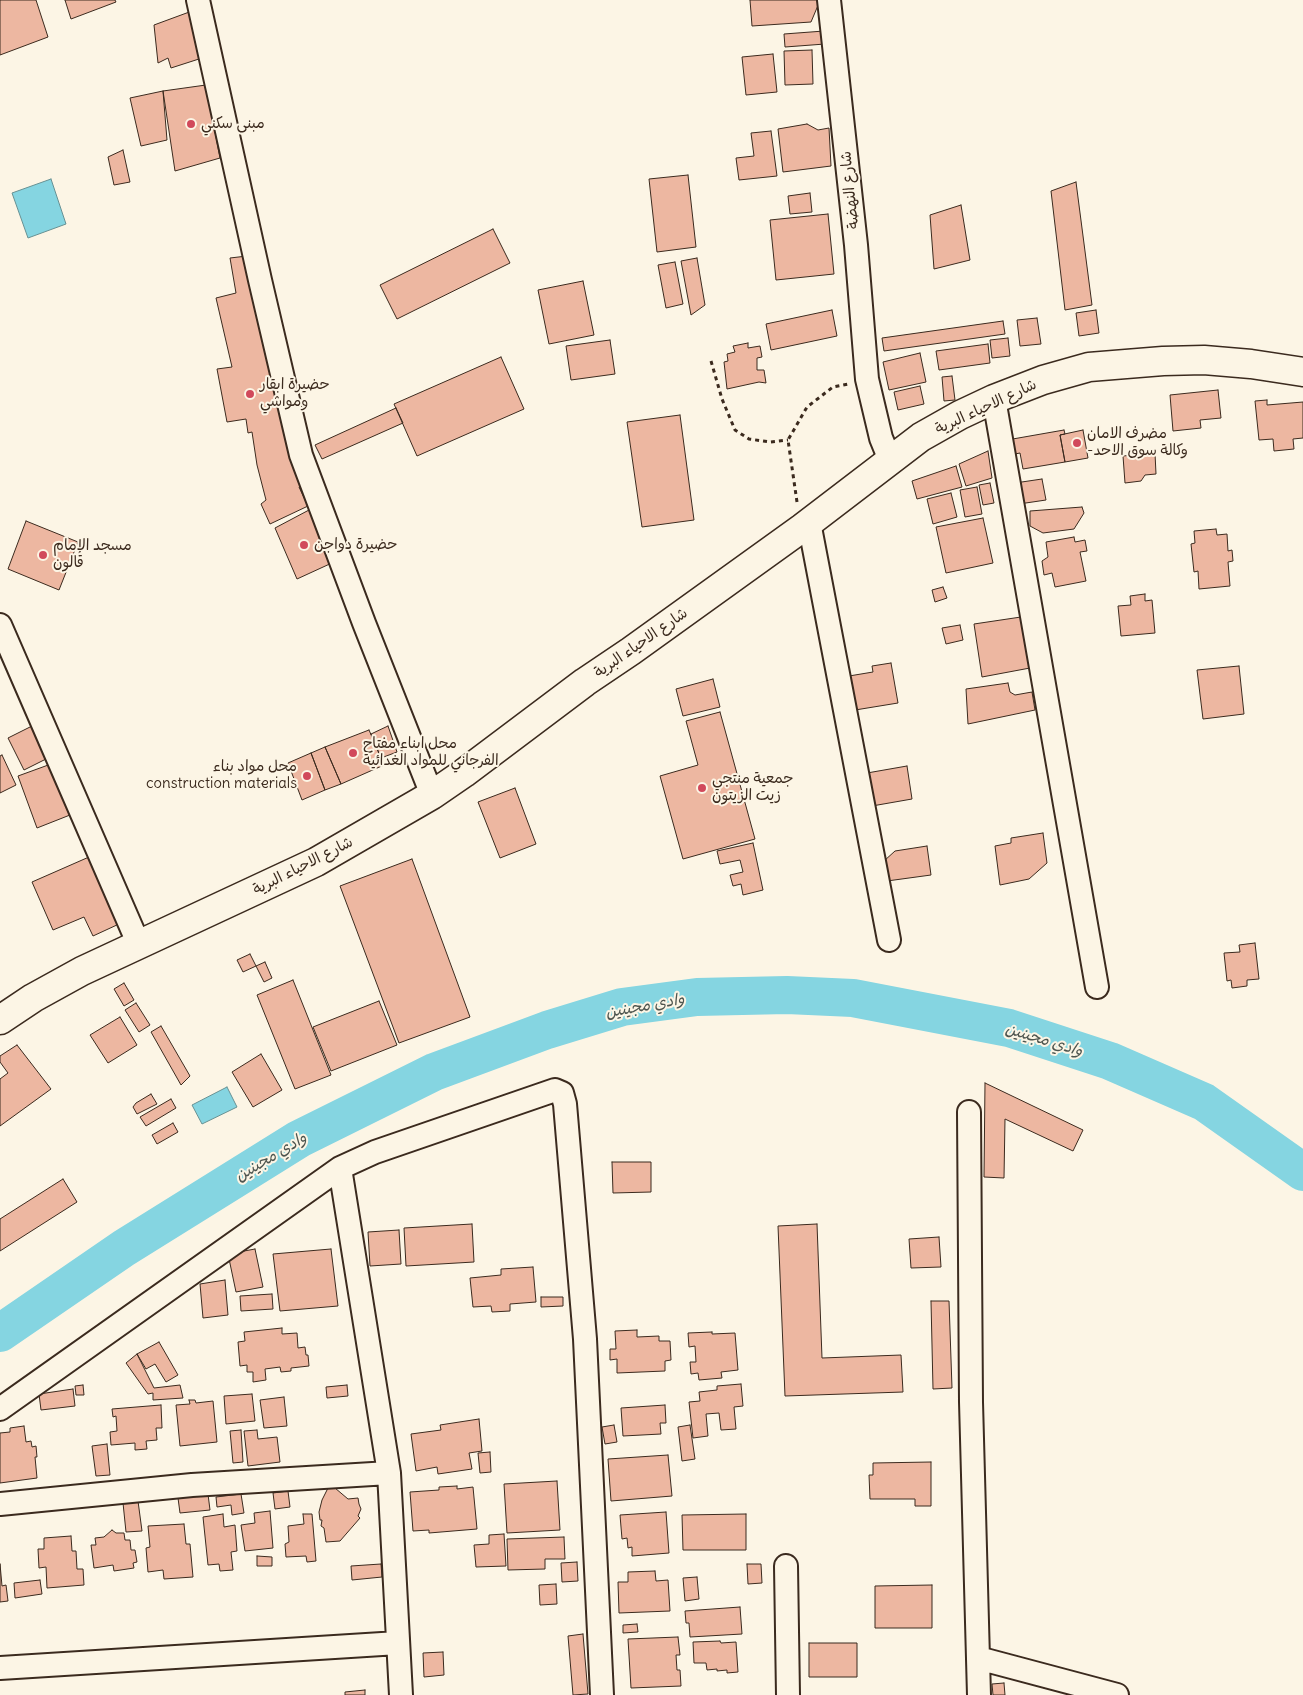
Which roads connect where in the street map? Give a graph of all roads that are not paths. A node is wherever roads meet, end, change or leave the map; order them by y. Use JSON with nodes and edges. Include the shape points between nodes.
{"nodes":[{"id":1,"x":829,"y":0,"type":"edge"},
{"id":2,"x":202,"y":1,"type":"edge"},
{"id":3,"x":1303,"y":372,"type":"edge"},
{"id":4,"x":994,"y":399,"type":"junction"},
{"id":5,"x":890,"y":460,"type":"junction"},
{"id":6,"x":806,"y":525,"type":"junction"},
{"id":7,"x":0,"y":625,"type":"edge"},
{"id":8,"x":432,"y":795,"type":"junction"},
{"id":9,"x":889,"y":940,"type":"dead end"},
{"id":10,"x":139,"y":945,"type":"junction"},
{"id":11,"x":1097,"y":987,"type":"dead end"},
{"id":12,"x":0,"y":1020,"type":"edge"},
{"id":13,"x":969,"y":1112,"type":"dead end"},
{"id":14,"x":340,"y":1168,"type":"junction"},
{"id":15,"x":0,"y":1409,"type":"edge"},
{"id":16,"x":389,"y":1473,"type":"junction"},
{"id":17,"x":0,"y":1504,"type":"edge"},
{"id":18,"x":786,"y":1566,"type":"dead end"},
{"id":19,"x":398,"y":1643,"type":"junction"},
{"id":20,"x":978,"y":1658,"type":"junction"},
{"id":21,"x":0,"y":1668,"type":"edge"},
{"id":22,"x":401,"y":1695,"type":"edge"},
{"id":23,"x":602,"y":1695,"type":"edge"},
{"id":24,"x":788,"y":1695,"type":"edge"},
{"id":25,"x":979,"y":1695,"type":"edge"},
{"id":26,"x":1116,"y":1695,"type":"edge"}],
"edges":[{"from":1,"to":5,"type":"street","name":"شارع النهضة","via":[[867,379],[881,438]]},
{"from":2,"to":8,"type":"street","via":[[260,280],[301,455]]},
{"from":3,"to":4,"type":"main road","name":"شارع الاحياء البرية","via":[[1204,360],[1128,363],[1089,367]]},
{"from":4,"to":5,"type":"main road","name":"شارع الاحياء البرية","via":[[921,437]]},
{"from":4,"to":11,"type":"street"},
{"from":5,"to":6,"type":"main road","name":"شارع الاحياء البرية"},
{"from":6,"to":8,"type":"main road","name":"شارع الاحياء البرية"},
{"from":6,"to":9,"type":"street"},
{"from":7,"to":10,"type":"street"},
{"from":8,"to":10,"type":"main road","name":"شارع الاحياء البرية","via":[[316,862]]},
{"from":10,"to":12,"type":"main road","name":"شارع الاحياء البرية","via":[[82,971]]},
{"from":13,"to":20,"type":"street","via":[[971,1402]]},
{"from":14,"to":15,"type":"street"},
{"from":14,"to":16,"type":"street"},
{"from":14,"to":23,"type":"street","via":[[375,1152],[546,1093],[555,1090],[562,1093],[585,1339]]},
{"from":16,"to":17,"type":"street","via":[[192,1485]]},
{"from":16,"to":19,"type":"street"},
{"from":18,"to":24,"type":"street"},
{"from":19,"to":21,"type":"street"},
{"from":19,"to":22,"type":"street"},
{"from":20,"to":25,"type":"street"},
{"from":20,"to":26,"type":"street"}]}
